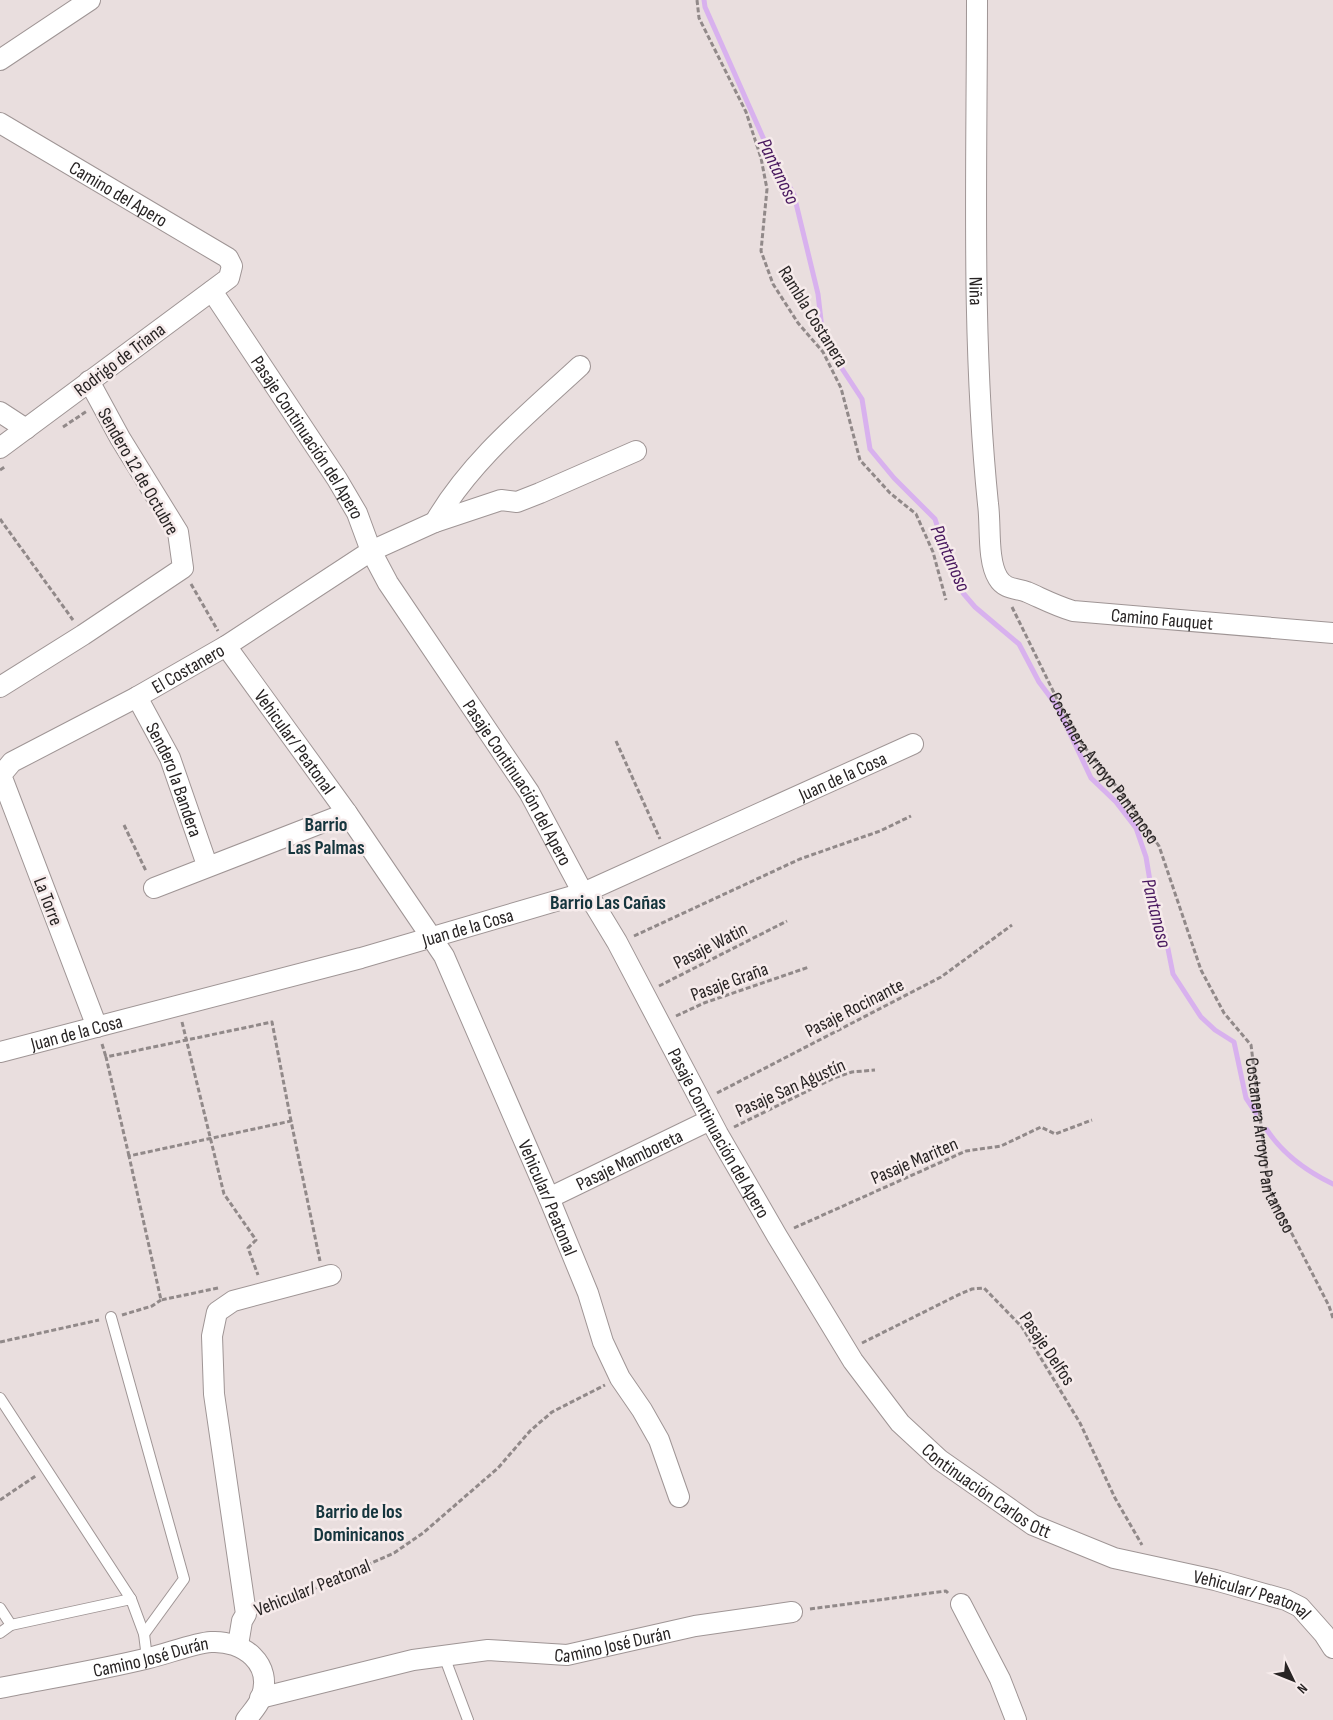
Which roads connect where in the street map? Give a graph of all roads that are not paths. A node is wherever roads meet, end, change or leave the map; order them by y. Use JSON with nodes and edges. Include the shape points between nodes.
{"nodes":[{"id":1,"x":90,"y":0,"type":"edge"},
{"id":2,"x":977,"y":0,"type":"edge"},
{"id":3,"x":0,"y":60,"type":"edge"},
{"id":4,"x":0,"y":123,"type":"edge"},
{"id":5,"x":232,"y":266,"type":"joint"},
{"id":6,"x":212,"y":291,"type":"junction"},
{"id":7,"x":580,"y":366,"type":"dead end"},
{"id":8,"x":89,"y":381,"type":"junction"},
{"id":9,"x":0,"y":412,"type":"edge"},
{"id":10,"x":26,"y":429,"type":"junction"},
{"id":11,"x":0,"y":448,"type":"edge"},
{"id":12,"x":636,"y":451,"type":"dead end"},
{"id":13,"x":435,"y":522,"type":"junction"},
{"id":14,"x":371,"y":551,"type":"junction"},
{"id":15,"x":999,"y":580,"type":"joint"},
{"id":16,"x":1333,"y":633,"type":"edge"},
{"id":17,"x":226,"y":646,"type":"junction"},
{"id":18,"x":0,"y":687,"type":"edge"},
{"id":19,"x":137,"y":697,"type":"junction"},
{"id":20,"x":913,"y":744,"type":"dead end"},
{"id":21,"x":4,"y":763,"type":"edge"},
{"id":22,"x":347,"y":813,"type":"junction"},
{"id":23,"x":207,"y":866,"type":"junction"},
{"id":24,"x":154,"y":888,"type":"road end"},
{"id":25,"x":582,"y":893,"type":"junction"},
{"id":26,"x":432,"y":937,"type":"junction"},
{"id":27,"x":97,"y":1027,"type":"junction"},
{"id":28,"x":0,"y":1052,"type":"edge"},
{"id":29,"x":714,"y":1127,"type":"junction"},
{"id":30,"x":549,"y":1198,"type":"junction"},
{"id":31,"x":326,"y":1270,"type":"road end"},
{"id":32,"x":111,"y":1317,"type":"road end"},
{"id":33,"x":853,"y":1361,"type":"joint"},
{"id":34,"x":0,"y":1398,"type":"edge"},
{"id":35,"x":679,"y":1496,"type":"dead end"},
{"id":36,"x":1155,"y":1568,"type":"joint"},
{"id":37,"x":131,"y":1600,"type":"junction"},
{"id":38,"x":961,"y":1604,"type":"road end"},
{"id":39,"x":0,"y":1608,"type":"edge"},
{"id":40,"x":792,"y":1612,"type":"road end"},
{"id":41,"x":11,"y":1625,"type":"junction"},
{"id":42,"x":0,"y":1633,"type":"edge"},
{"id":43,"x":144,"y":1634,"type":"junction"},
{"id":44,"x":238,"y":1645,"type":"junction"},
{"id":45,"x":1333,"y":1648,"type":"edge"},
{"id":46,"x":444,"y":1656,"type":"junction"},
{"id":47,"x":147,"y":1658,"type":"junction"},
{"id":48,"x":0,"y":1688,"type":"edge"},
{"id":49,"x":260,"y":1698,"type":"junction"},
{"id":50,"x":246,"y":1720,"type":"edge"},
{"id":51,"x":468,"y":1720,"type":"edge"},
{"id":52,"x":1016,"y":1720,"type":"edge"}],
"edges":[{"from":1,"to":3,"type":"street"},
{"from":2,"to":15,"type":"street","name":"Niña","via":[[977,292],[981,432],[992,564]]},
{"from":4,"to":5,"type":"street","name":"Camino del Apero","via":[[228,258]]},
{"from":5,"to":6,"type":"street","name":"Rodrigo de Triana","via":[[229,278]]},
{"from":6,"to":8,"type":"street","name":"Rodrigo de Triana"},
{"from":6,"to":14,"type":"street","name":"Pasaje Continuación del Apero","via":[[337,479],[357,513]]},
{"from":7,"to":13,"type":"street","via":[[492,447],[450,495]]},
{"from":8,"to":10,"type":"street","name":"Rodrigo de Triana"},
{"from":8,"to":18,"type":"street","name":"Sendero 12 de Octubre","via":[[178,532],[183,568]]},
{"from":9,"to":10,"type":"street"},
{"from":10,"to":11,"type":"street","name":"Rodrigo de Triana"},
{"from":12,"to":13,"type":"street","via":[[516,502],[501,500]]},
{"from":13,"to":14,"type":"street"},
{"from":14,"to":17,"type":"street","name":"El Costanero"},
{"from":14,"to":25,"type":"street","name":"Pasaje Continuación del Apero","via":[[388,583],[529,792]]},
{"from":15,"to":16,"type":"street","name":"Camino Fauquet","via":[[1013,590],[1026,591],[1073,611]]},
{"from":17,"to":19,"type":"street","name":"El Costanero"},
{"from":17,"to":22,"type":"street","name":"Vehicular/ Peatonal"},
{"from":19,"to":21,"type":"street","name":"El Costanero"},
{"from":19,"to":23,"type":"street","name":"Sendero la Bandera","via":[[170,758]]},
{"from":20,"to":25,"type":"street","name":"Juan de la Cosa"},
{"from":21,"to":27,"type":"street","name":"La Torre"},
{"from":22,"to":23,"type":"street"},
{"from":22,"to":26,"type":"street","name":"Vehicular/ Peatonal"},
{"from":23,"to":24,"type":"street"},
{"from":25,"to":26,"type":"street","name":"Juan de la Cosa"},
{"from":25,"to":29,"type":"street","name":"Pasaje Continuación del Apero","via":[[594,904],[617,942]]},
{"from":26,"to":27,"type":"street","name":"Juan de la Cosa"},
{"from":26,"to":30,"type":"street","name":"Vehicular/ Peatonal","via":[[444,956]]},
{"from":27,"to":28,"type":"street","name":"Juan de la Cosa"},
{"from":29,"to":30,"type":"street","name":"Pasaje Mamboreta"},
{"from":29,"to":33,"type":"street","name":"Pasaje Continuación del Apero"},
{"from":30,"to":35,"type":"street","name":"Vehicular/ Peatonal","via":[[588,1293],[603,1342],[620,1378],[659,1440]]},
{"from":31,"to":44,"type":"street","name":"Vehicular/ Peatonal","via":[[233,1301],[217,1312],[212,1336],[214,1394],[246,1614]]},
{"from":32,"to":43,"type":"lane","via":[[184,1579]]},
{"from":33,"to":36,"type":"street","name":"Continuación Carlos Ott","via":[[900,1423],[940,1460],[1033,1525],[1094,1552]]},
{"from":34,"to":37,"type":"lane"},
{"from":36,"to":45,"type":"street","name":"Vehicular/ Peatonal","via":[[1286,1600],[1300,1607]]},
{"from":37,"to":41,"type":"lane"},
{"from":37,"to":43,"type":"lane"},
{"from":38,"to":52,"type":"street","via":[[1000,1679]]},
{"from":39,"to":41,"type":"lane"},
{"from":40,"to":46,"type":"street","name":"Camino José Durán","via":[[695,1626],[567,1655],[488,1650]]},
{"from":41,"to":42,"type":"lane"},
{"from":43,"to":47,"type":"lane"},
{"from":44,"to":47,"type":"street","name":"Camino José Durán","via":[[211,1642]]},
{"from":44,"to":49,"type":"street","via":[[252,1653],[260,1666],[264,1679]]},
{"from":46,"to":49,"type":"street","name":"Camino José Durán","via":[[413,1660]]},
{"from":46,"to":51,"type":"lane"},
{"from":47,"to":48,"type":"street","name":"Camino José Durán"},
{"from":49,"to":50,"type":"street"}]}
